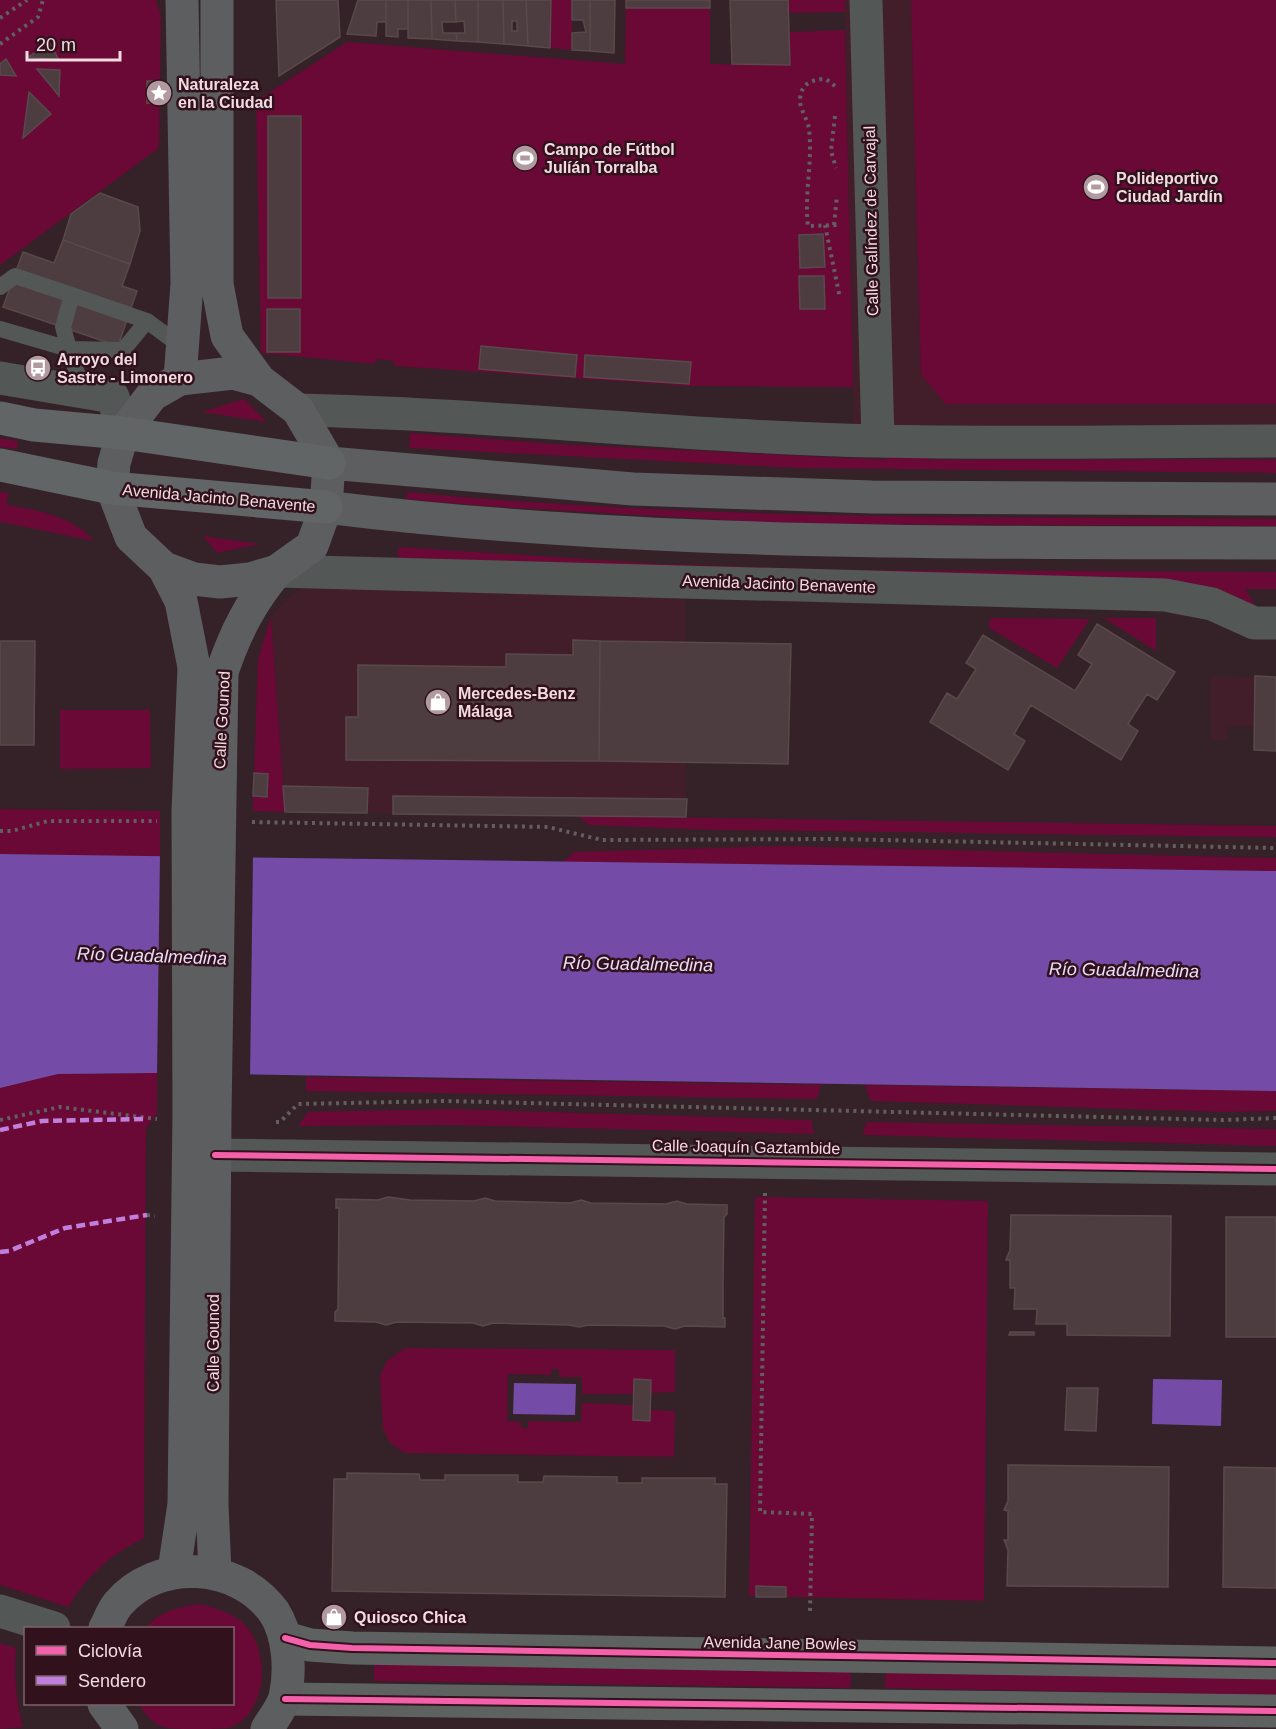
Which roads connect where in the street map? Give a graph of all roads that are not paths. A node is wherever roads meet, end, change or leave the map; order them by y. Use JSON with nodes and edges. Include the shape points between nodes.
{"nodes":[{"id":1,"x":182,"y":0,"type":"edge"},
{"id":2,"x":217,"y":0,"type":"edge"},
{"id":3,"x":866,"y":0,"type":"edge"},
{"id":4,"x":0,"y":287,"type":"edge"},
{"id":5,"x":72,"y":296,"type":"junction"},
{"id":6,"x":147,"y":321,"type":"junction"},
{"id":7,"x":0,"y":329,"type":"edge"},
{"id":8,"x":182,"y":347,"type":"junction"},
{"id":9,"x":69,"y":349,"type":"junction"},
{"id":10,"x":0,"y":361,"type":"edge"},
{"id":11,"x":0,"y":378,"type":"edge"},
{"id":12,"x":180,"y":379,"type":"junction"},
{"id":13,"x":259,"y":380,"type":"junction"},
{"id":14,"x":89,"y":393,"type":"junction"},
{"id":15,"x":298,"y":410,"type":"junction"},
{"id":16,"x":0,"y":418,"type":"edge"},
{"id":17,"x":123,"y":433,"type":"junction"},
{"id":18,"x":878,"y":441,"type":"junction"},
{"id":19,"x":1276,"y":441,"type":"edge"},
{"id":20,"x":329,"y":463,"type":"junction"},
{"id":21,"x":0,"y":465,"type":"edge"},
{"id":22,"x":112,"y":488,"type":"junction"},
{"id":23,"x":1276,"y":499,"type":"edge"},
{"id":24,"x":326,"y":507,"type":"junction"},
{"id":25,"x":1276,"y":543,"type":"edge"},
{"id":26,"x":164,"y":568,"type":"junction"},
{"id":27,"x":277,"y":571,"type":"junction"},
{"id":28,"x":1276,"y":623,"type":"edge"},
{"id":29,"x":189,"y":815,"type":"junction"},
{"id":30,"x":202,"y":1114,"type":"junction"},
{"id":31,"x":215,"y":1155,"type":"junction"},
{"id":32,"x":1276,"y":1169,"type":"edge"},
{"id":33,"x":174,"y":1571,"type":"junction"},
{"id":34,"x":215,"y":1572,"type":"junction"},
{"id":35,"x":0,"y":1611,"type":"edge"},
{"id":36,"x":48,"y":1627,"type":"edge"},
{"id":37,"x":106,"y":1627,"type":"edge"},
{"id":38,"x":285,"y":1638,"type":"junction"},
{"id":39,"x":1276,"y":1663,"type":"edge"},
{"id":40,"x":285,"y":1699,"type":"junction"},
{"id":41,"x":105,"y":1705,"type":"edge"},
{"id":42,"x":1276,"y":1711,"type":"edge"},
{"id":43,"x":122,"y":1729,"type":"edge"},
{"id":44,"x":267,"y":1729,"type":"edge"}],
"edges":[{"from":1,"to":8,"type":"main road","via":[[188,284]]},
{"from":2,"to":13,"type":"main road","via":[[217,284],[226,336]]},
{"from":3,"to":18,"type":"street","name":"Calle Galíndez de Carvajal"},
{"from":4,"to":5,"type":"lane","via":[[15,276]]},
{"from":5,"to":6,"type":"lane"},
{"from":5,"to":9,"type":"lane","via":[[63,327]]},
{"from":6,"to":8,"type":"lane"},
{"from":6,"to":9,"type":"lane","via":[[123,350]]},
{"from":7,"to":9,"type":"lane"},
{"from":8,"to":12,"type":"main road"},
{"from":9,"to":14,"type":"lane"},
{"from":10,"to":11,"type":"lane"},
{"from":11,"to":14,"type":"street"},
{"from":12,"to":13,"type":"main road","name":"Avenida Jacinto Benavente","via":[[233,373]]},
{"from":12,"to":17,"type":"main road","name":"Avenida Jacinto Benavente","via":[[152,395]]},
{"from":13,"to":15,"type":"main road","name":"Avenida Jacinto Benavente"},
{"from":14,"to":17,"type":"street","via":[[113,397]]},
{"from":15,"to":18,"type":"street","via":[[396,412]]},
{"from":15,"to":20,"type":"main road","name":"Avenida Jacinto Benavente"},
{"from":16,"to":17,"type":"highway"},
{"from":17,"to":20,"type":"highway"},
{"from":17,"to":22,"type":"main road","name":"Avenida Jacinto Benavente"},
{"from":18,"to":19,"type":"street"},
{"from":20,"to":23,"type":"main road","via":[[633,489],[872,497]]},
{"from":20,"to":24,"type":"main road","name":"Avenida Jacinto Benavente"},
{"from":21,"to":22,"type":"highway","name":"Avenida Jacinto Benavente"},
{"from":22,"to":24,"type":"highway","name":"Avenida Jacinto Benavente"},
{"from":22,"to":26,"type":"main road","name":"Avenida Jacinto Benavente","via":[[131,537]]},
{"from":24,"to":25,"type":"main road","name":"Avenida Jacinto Benavente","via":[[652,534],[875,542]]},
{"from":24,"to":27,"type":"main road","name":"Avenida Jacinto Benavente","via":[[312,546]]},
{"from":26,"to":27,"type":"main road","name":"Avenida Jacinto Benavente","via":[[194,579],[220,582]]},
{"from":26,"to":29,"type":"main road","name":"Calle Gounod","via":[[181,601],[194,667]]},
{"from":27,"to":28,"type":"street","name":"Avenida Jacinto Benavente","via":[[1165,595],[1212,604],[1254,623]]},
{"from":27,"to":29,"type":"main road","name":"Calle Gounod","via":[[255,597],[235,633],[222,672]]},
{"from":29,"to":30,"type":"main road"},
{"from":30,"to":31,"type":"main road","name":"Calle Gounod"},
{"from":30,"to":33,"type":"main road","name":"Calle Gounod","via":[[184,1504]]},
{"from":31,"to":32,"type":"street","name":"Calle Joaquín Gaztambide"},
{"from":31,"to":34,"type":"main road","name":"Calle Gounod"},
{"from":33,"to":34,"type":"main road"},
{"from":33,"to":37,"type":"main road","via":[[142,1583],[117,1605]]},
{"from":34,"to":38,"type":"main road","via":[[253,1590],[274,1613]]},
{"from":35,"to":36,"type":"street"},
{"from":38,"to":39,"type":"main road","name":"Avenida Jane Bowles","via":[[310,1645],[352,1648]]},
{"from":38,"to":40,"type":"main road"},
{"from":40,"to":42,"type":"main road"},
{"from":40,"to":44,"type":"main road"},
{"from":41,"to":43,"type":"main road"}]}
